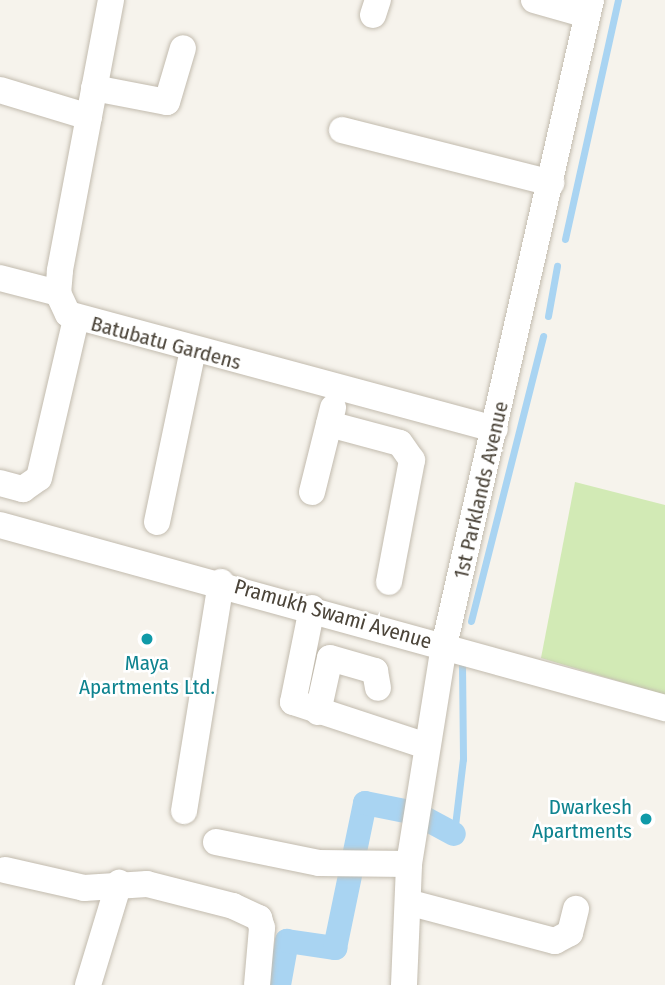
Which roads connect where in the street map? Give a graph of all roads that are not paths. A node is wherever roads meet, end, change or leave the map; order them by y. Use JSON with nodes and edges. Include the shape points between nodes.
{"nodes":[{"id":1,"x":111,"y":0,"type":"edge"},
{"id":2,"x":534,"y":0,"type":"edge"},
{"id":3,"x":589,"y":7,"type":"edge"},
{"id":4,"x":183,"y":48,"type":"dead end"},
{"id":5,"x":94,"y":88,"type":"junction"},
{"id":6,"x":0,"y":90,"type":"edge"},
{"id":7,"x":89,"y":117,"type":"junction"},
{"id":8,"x":341,"y":130,"type":"dead end"},
{"id":9,"x":551,"y":183,"type":"junction"},
{"id":10,"x":0,"y":278,"type":"edge"},
{"id":11,"x":58,"y":293,"type":"junction"},
{"id":12,"x":76,"y":319,"type":"junction"},
{"id":13,"x":193,"y":350,"type":"junction"},
{"id":14,"x":338,"y":390,"type":"junction"},
{"id":15,"x":330,"y":424,"type":"junction"},
{"id":16,"x":495,"y":429,"type":"junction"},
{"id":17,"x":0,"y":483,"type":"edge"},
{"id":18,"x":312,"y":492,"type":"dead end"},
{"id":19,"x":157,"y":522,"type":"dead end"},
{"id":20,"x":0,"y":525,"type":"edge"},
{"id":21,"x":221,"y":582,"type":"junction"},
{"id":22,"x":390,"y":582,"type":"dead end"},
{"id":23,"x":312,"y":608,"type":"junction"},
{"id":24,"x":444,"y":646,"type":"junction"},
{"id":25,"x":378,"y":688,"type":"dead end"},
{"id":26,"x":665,"y":708,"type":"edge"},
{"id":27,"x":318,"y":712,"type":"junction"},
{"id":28,"x":427,"y":746,"type":"junction"},
{"id":29,"x":184,"y":811,"type":"dead end"},
{"id":30,"x":216,"y":842,"type":"dead end"},
{"id":31,"x":409,"y":864,"type":"junction"},
{"id":32,"x":5,"y":870,"type":"dead end"},
{"id":33,"x":119,"y":883,"type":"junction"},
{"id":34,"x":411,"y":903,"type":"junction"},
{"id":35,"x":576,"y":909,"type":"dead end"},
{"id":36,"x":88,"y":985,"type":"edge"},
{"id":37,"x":257,"y":985,"type":"edge"},
{"id":38,"x":404,"y":985,"type":"edge"}],
"edges":[{"from":1,"to":5,"type":"street"},
{"from":2,"to":3,"type":"street"},
{"from":3,"to":9,"type":"street","name":"1st Parklands Avenue"},
{"from":4,"to":5,"type":"street","via":[[167,102]]},
{"from":5,"to":7,"type":"street"},
{"from":6,"to":7,"type":"street"},
{"from":7,"to":11,"type":"street"},
{"from":8,"to":9,"type":"street"},
{"from":9,"to":16,"type":"street","name":"1st Parklands Avenue"},
{"from":10,"to":11,"type":"street"},
{"from":11,"to":12,"type":"street","name":"Batubatu Gardens"},
{"from":12,"to":13,"type":"street","name":"Batubatu Gardens"},
{"from":12,"to":17,"type":"street","via":[[39,478],[23,489]]},
{"from":13,"to":14,"type":"street","name":"Batubatu Gardens"},
{"from":13,"to":19,"type":"street"},
{"from":14,"to":15,"type":"street"},
{"from":14,"to":16,"type":"street","name":"Batubatu Gardens"},
{"from":15,"to":18,"type":"street"},
{"from":15,"to":22,"type":"street","via":[[400,443],[412,460]]},
{"from":16,"to":24,"type":"street","name":"1st Parklands Avenue"},
{"from":20,"to":21,"type":"street","name":"Pramukh Swami Avenue"},
{"from":21,"to":23,"type":"street","name":"Pramukh Swami Avenue"},
{"from":21,"to":29,"type":"street"},
{"from":23,"to":24,"type":"street","name":"Pramukh Swami Avenue"},
{"from":23,"to":27,"type":"street","via":[[290,693],[293,702]]},
{"from":24,"to":26,"type":"street","name":"Pramukh Swami Avenue"},
{"from":24,"to":28,"type":"street","name":"1st Parklands Avenue"},
{"from":25,"to":27,"type":"street","via":[[375,671],[330,657]]},
{"from":27,"to":28,"type":"street"},
{"from":28,"to":31,"type":"street","name":"1st Parklands Avenue"},
{"from":30,"to":31,"type":"street","via":[[319,863]]},
{"from":31,"to":34,"type":"street","name":"1st Parklands Avenue"},
{"from":32,"to":33,"type":"street","via":[[83,888]]},
{"from":33,"to":36,"type":"street"},
{"from":33,"to":37,"type":"street","via":[[221,902],[259,918]]},
{"from":34,"to":35,"type":"street","via":[[555,942],[570,933]]},
{"from":34,"to":38,"type":"street","name":"1st Parklands Avenue"}]}
